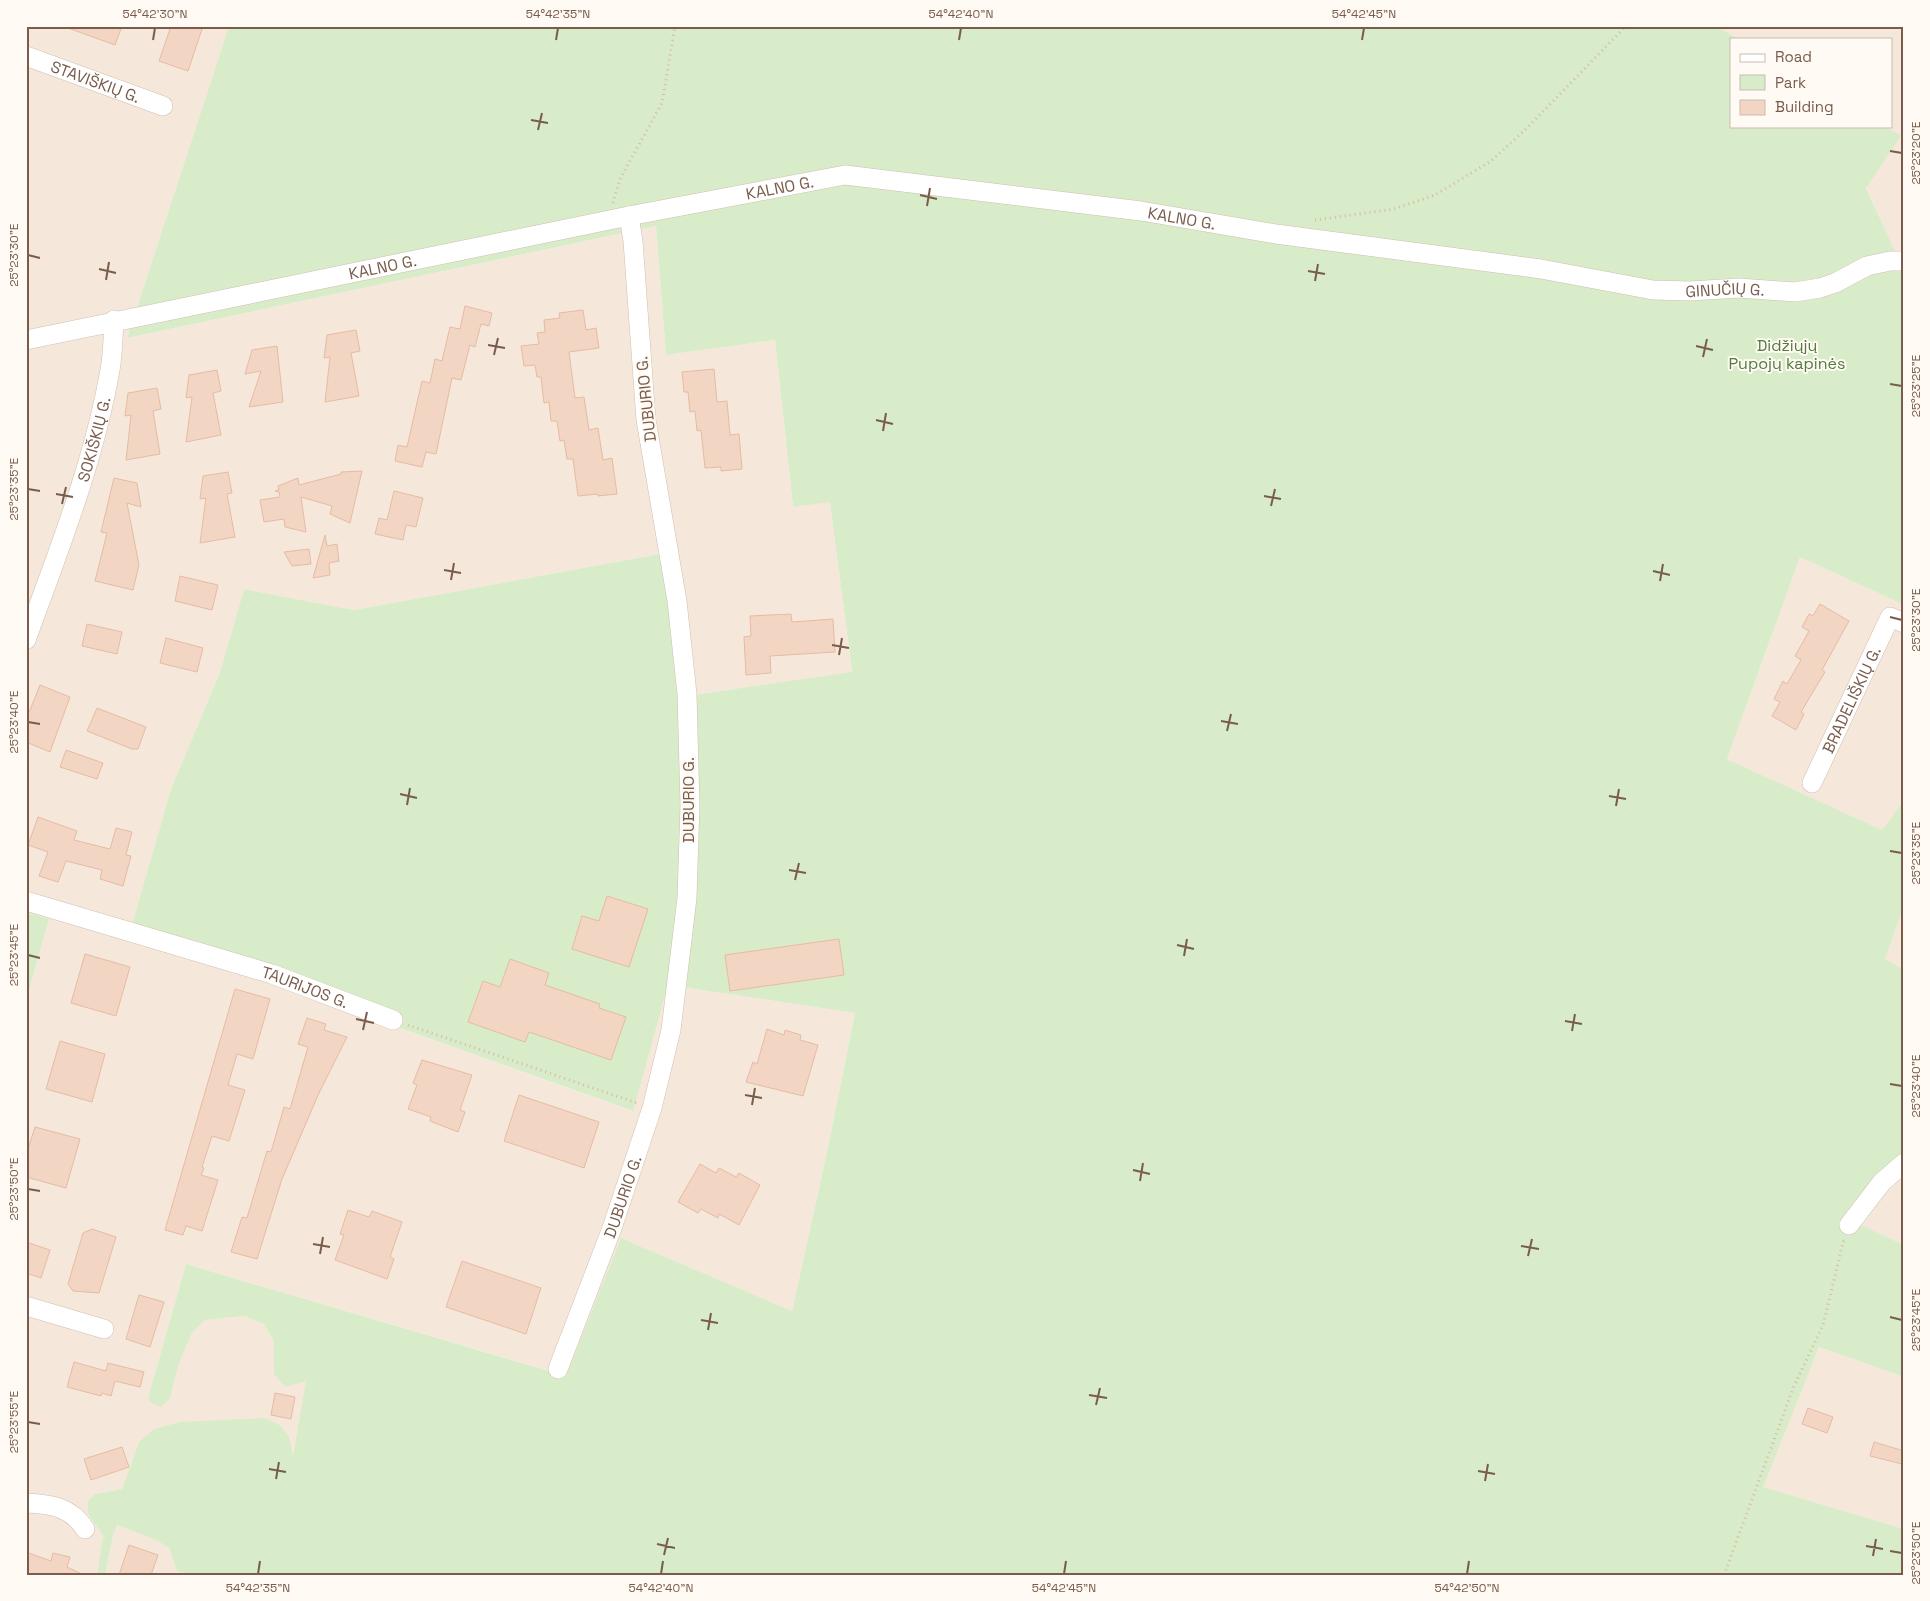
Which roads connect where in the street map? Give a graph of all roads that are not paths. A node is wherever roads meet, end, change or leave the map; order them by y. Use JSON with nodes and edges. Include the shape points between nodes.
{"nodes":[{"id":1,"x":26,"y":56,"type":"edge"},
{"id":2,"x":163,"y":106,"type":"dead end"},
{"id":3,"x":629,"y":216,"type":"junction"},
{"id":4,"x":1904,"y":261,"type":"edge"},
{"id":5,"x":1542,"y":269,"type":"joint"},
{"id":6,"x":114,"y":320,"type":"junction"},
{"id":7,"x":26,"y":340,"type":"edge"},
{"id":8,"x":1897,"y":620,"type":"edge"},
{"id":9,"x":26,"y":640,"type":"edge"},
{"id":10,"x":1812,"y":783,"type":"dead end"},
{"id":11,"x":26,"y":901,"type":"edge"},
{"id":12,"x":393,"y":1020,"type":"road end"},
{"id":13,"x":1904,"y":1163,"type":"edge"},
{"id":14,"x":1849,"y":1224,"type":"road end"},
{"id":15,"x":26,"y":1306,"type":"edge"},
{"id":16,"x":104,"y":1330,"type":"dead end"},
{"id":17,"x":558,"y":1369,"type":"dead end"},
{"id":18,"x":26,"y":1504,"type":"edge"},
{"id":19,"x":85,"y":1529,"type":"dead end"}],
"edges":[{"from":1,"to":2,"type":"street","name":"STAVIŠKIŲ G."},
{"from":3,"to":5,"type":"street","name":"KALNO G.","via":[[845,175],[1141,211],[1276,234]]},
{"from":3,"to":6,"type":"street","name":"KALNO G."},
{"from":3,"to":17,"type":"street","name":"DUBURIO G.","via":[[646,420],[677,601],[687,694],[690,805],[687,898],[671,1030],[652,1108],[612,1228]]},
{"from":4,"to":5,"type":"street","name":"GINUČIŲ G.","via":[[1868,266],[1836,283],[1795,292],[1739,288],[1653,290]]},
{"from":6,"to":7,"type":"street","name":"KALNO G."},
{"from":6,"to":9,"type":"street","name":"SOKIŠKIŲ G.","via":[[111,368],[99,423],[66,529]]},
{"from":8,"to":10,"type":"street","name":"BRADELIŠKIŲ G."},
{"from":11,"to":12,"type":"street","name":"TAURIJOS G.","via":[[272,974]]},
{"from":13,"to":14,"type":"street","via":[[1882,1182]]},
{"from":15,"to":16,"type":"street"},
{"from":18,"to":19,"type":"street","via":[[67,1509]]}]}
